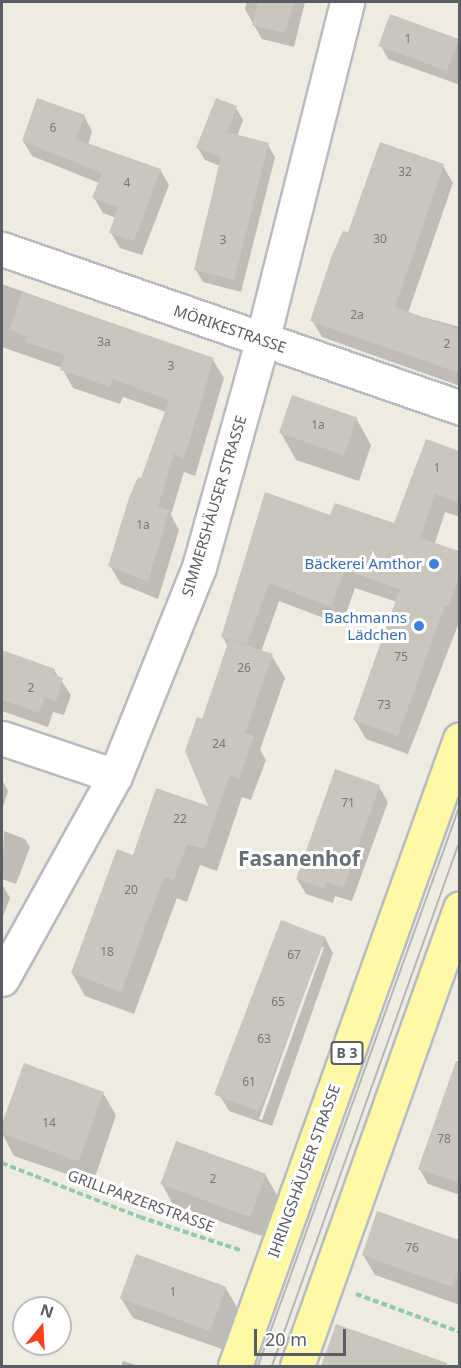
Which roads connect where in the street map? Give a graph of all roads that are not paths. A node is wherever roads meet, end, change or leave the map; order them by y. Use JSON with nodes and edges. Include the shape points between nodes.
{"nodes":[{"id":1,"x":347,"y":2,"type":"edge"},
{"id":2,"x":2,"y":249,"type":"edge"},
{"id":3,"x":261,"y":341,"type":"junction"},
{"id":4,"x":459,"y":408,"type":"edge"},
{"id":5,"x":2,"y":738,"type":"edge"},
{"id":6,"x":459,"y":739,"type":"edge"},
{"id":7,"x":115,"y":776,"type":"junction"},
{"id":8,"x":459,"y":908,"type":"edge"},
{"id":9,"x":2,"y":979,"type":"edge"},
{"id":10,"x":235,"y":1366,"type":"edge"},
{"id":11,"x":297,"y":1366,"type":"edge"}],
"edges":[{"from":1,"to":3,"type":"street","name":"SIMMERSHÄUSER STRASSE"},
{"from":2,"to":3,"type":"street","name":"MÖRIKESTRASSE"},
{"from":3,"to":4,"type":"street","name":"MÖRIKESTRASSE"},
{"from":3,"to":7,"type":"street","name":"SIMMERSHÄUSER STRASSE","via":[[199,567]]},
{"from":5,"to":7,"type":"street"},
{"from":6,"to":10,"type":"main road","name":"IHRINGSHÄUSER STRASSE","number":"B 3"},
{"from":7,"to":9,"type":"street","name":"SIMMERSHÄUSER STRASSE"},
{"from":8,"to":11,"type":"main road"}]}
